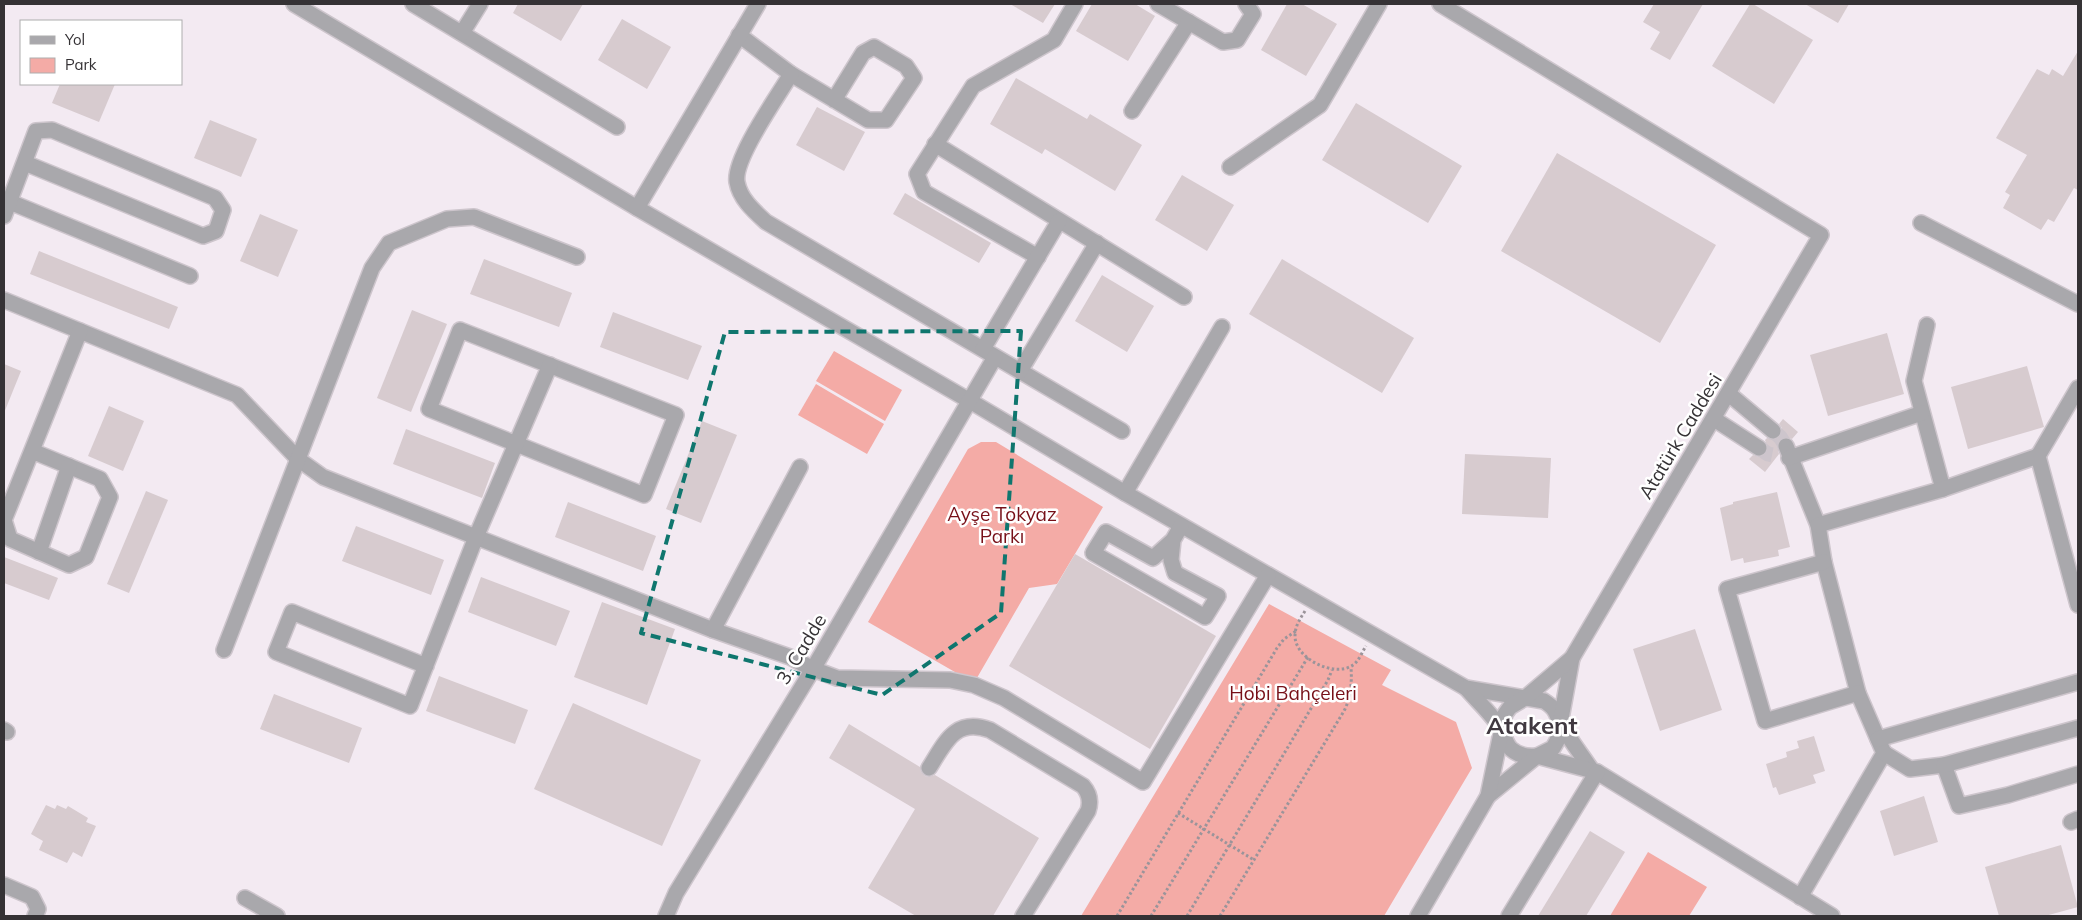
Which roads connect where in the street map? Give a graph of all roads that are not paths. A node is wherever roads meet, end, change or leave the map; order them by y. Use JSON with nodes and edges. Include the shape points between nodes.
{"nodes":[{"id":1,"x":294,"y":4,"type":"edge"},
{"id":2,"x":413,"y":4,"type":"edge"},
{"id":3,"x":480,"y":4,"type":"edge"},
{"id":4,"x":758,"y":4,"type":"edge"},
{"id":5,"x":1075,"y":4,"type":"edge"},
{"id":6,"x":1158,"y":4,"type":"edge"},
{"id":7,"x":1246,"y":4,"type":"edge"},
{"id":8,"x":1379,"y":4,"type":"edge"},
{"id":9,"x":1440,"y":4,"type":"edge"},
{"id":10,"x":1189,"y":22,"type":"junction"},
{"id":11,"x":462,"y":33,"type":"junction"},
{"id":12,"x":739,"y":35,"type":"junction"},
{"id":13,"x":792,"y":74,"type":"junction"},
{"id":14,"x":834,"y":100,"type":"junction"},
{"id":15,"x":1132,"y":111,"type":"dead end"},
{"id":16,"x":617,"y":127,"type":"dead end"},
{"id":17,"x":935,"y":144,"type":"junction"},
{"id":18,"x":25,"y":163,"type":"junction"},
{"id":19,"x":1230,"y":168,"type":"dead end"},
{"id":20,"x":637,"y":208,"type":"junction"},
{"id":21,"x":7,"y":209,"type":"edge"},
{"id":22,"x":1059,"y":221,"type":"junction"},
{"id":23,"x":1921,"y":223,"type":"dead end"},
{"id":24,"x":1097,"y":243,"type":"junction"},
{"id":25,"x":577,"y":257,"type":"dead end"},
{"id":26,"x":1038,"y":257,"type":"junction"},
{"id":27,"x":190,"y":276,"type":"dead end"},
{"id":28,"x":1184,"y":297,"type":"dead end"},
{"id":29,"x":4,"y":300,"type":"edge"},
{"id":30,"x":2078,"y":304,"type":"edge"},
{"id":31,"x":1927,"y":325,"type":"dead end"},
{"id":32,"x":1222,"y":327,"type":"dead end"},
{"id":33,"x":80,"y":331,"type":"junction"},
{"id":34,"x":989,"y":353,"type":"junction"},
{"id":35,"x":550,"y":365,"type":"junction"},
{"id":36,"x":1020,"y":371,"type":"junction"},
{"id":37,"x":2078,"y":388,"type":"edge"},
{"id":38,"x":1729,"y":394,"type":"junction"},
{"id":39,"x":970,"y":401,"type":"junction"},
{"id":40,"x":1922,"y":413,"type":"junction"},
{"id":41,"x":1714,"y":419,"type":"junction"},
{"id":42,"x":1122,"y":430,"type":"dead end"},
{"id":43,"x":1772,"y":431,"type":"tunnel mouth"},
{"id":44,"x":516,"y":444,"type":"junction"},
{"id":45,"x":1759,"y":448,"type":"tunnel mouth"},
{"id":46,"x":32,"y":451,"type":"junction"},
{"id":47,"x":2038,"y":456,"type":"junction"},
{"id":48,"x":298,"y":459,"type":"junction"},
{"id":49,"x":69,"y":466,"type":"junction"},
{"id":50,"x":800,"y":467,"type":"dead end"},
{"id":51,"x":1943,"y":489,"type":"junction"},
{"id":52,"x":1125,"y":493,"type":"junction"},
{"id":53,"x":1818,"y":524,"type":"junction"},
{"id":54,"x":1181,"y":526,"type":"junction"},
{"id":55,"x":476,"y":537,"type":"junction"},
{"id":56,"x":1173,"y":540,"type":"junction"},
{"id":57,"x":39,"y":552,"type":"junction"},
{"id":58,"x":1824,"y":562,"type":"junction"},
{"id":59,"x":1268,"y":575,"type":"junction"},
{"id":60,"x":2078,"y":605,"type":"edge"},
{"id":61,"x":713,"y":630,"type":"junction"},
{"id":62,"x":224,"y":650,"type":"dead end"},
{"id":63,"x":1572,"y":658,"type":"junction"},
{"id":64,"x":426,"y":666,"type":"junction"},
{"id":65,"x":813,"y":669,"type":"junction"},
{"id":66,"x":2078,"y":682,"type":"edge"},
{"id":67,"x":1466,"y":688,"type":"junction"},
{"id":68,"x":1858,"y":694,"type":"junction"},
{"id":69,"x":1525,"y":698,"type":"junction"},
{"id":70,"x":1560,"y":724,"type":"junction"},
{"id":71,"x":2078,"y":728,"type":"edge"},
{"id":72,"x":1502,"y":731,"type":"junction"},
{"id":73,"x":1881,"y":746,"type":"junction"},
{"id":74,"x":1537,"y":756,"type":"junction"},
{"id":75,"x":1944,"y":765,"type":"junction"},
{"id":76,"x":930,"y":768,"type":"dead end"},
{"id":77,"x":1594,"y":770,"type":"junction"},
{"id":78,"x":2078,"y":774,"type":"edge"},
{"id":79,"x":1488,"y":796,"type":"junction"},
{"id":80,"x":4,"y":885,"type":"edge"},
{"id":81,"x":245,"y":898,"type":"dead end"},
{"id":82,"x":1805,"y":906,"type":"edge"},
{"id":83,"x":35,"y":916,"type":"edge"},
{"id":84,"x":277,"y":916,"type":"edge"},
{"id":85,"x":666,"y":916,"type":"edge"},
{"id":86,"x":1023,"y":916,"type":"edge"},
{"id":87,"x":1418,"y":916,"type":"edge"},
{"id":88,"x":1509,"y":916,"type":"edge"},
{"id":89,"x":1832,"y":916,"type":"edge"}],
"edges":[{"from":1,"to":20,"type":"street"},
{"from":2,"to":11,"type":"street"},
{"from":3,"to":11,"type":"street"},
{"from":4,"to":12,"type":"street"},
{"from":5,"to":17,"type":"street","via":[[1054,40],[973,86]]},
{"from":6,"to":10,"type":"street"},
{"from":7,"to":10,"type":"street","via":[[1253,14],[1237,40],[1223,42]]},
{"from":8,"to":19,"type":"street","via":[[1320,105]]},
{"from":9,"to":38,"type":"street","name":"Atatürk Caddesi","via":[[1821,236]]},
{"from":10,"to":15,"type":"street"},
{"from":11,"to":16,"type":"street"},
{"from":12,"to":13,"type":"street"},
{"from":12,"to":20,"type":"street"},
{"from":13,"to":14,"type":"street"},
{"from":13,"to":34,"type":"street","via":[[743,154],[737,181],[745,202],[766,222]]},
{"from":14,"to":14,"type":"street","via":[[863,53],[874,46],[906,66],[914,78],[886,120],[868,120]]},
{"from":17,"to":22,"type":"street"},
{"from":17,"to":26,"type":"street","via":[[917,174],[924,192]]},
{"from":18,"to":18,"type":"street","via":[[203,236],[216,231],[223,210],[215,198],[52,130],[36,131]]},
{"from":18,"to":21,"type":"street"},
{"from":20,"to":39,"type":"street"},
{"from":21,"to":27,"type":"street"},
{"from":22,"to":24,"type":"street"},
{"from":22,"to":26,"type":"street","name":"3. Cadde"},
{"from":23,"to":30,"type":"street"},
{"from":24,"to":28,"type":"street"},
{"from":24,"to":36,"type":"street"},
{"from":25,"to":48,"type":"street","via":[[474,217],[447,219],[389,243],[372,268]]},
{"from":26,"to":34,"type":"street","name":"3. Cadde"},
{"from":29,"to":33,"type":"street"},
{"from":31,"to":40,"type":"street","via":[[1914,381]]},
{"from":32,"to":52,"type":"street"},
{"from":33,"to":46,"type":"street"},
{"from":33,"to":48,"type":"street","via":[[237,395]]},
{"from":34,"to":36,"type":"street"},
{"from":34,"to":39,"type":"street","name":"3. Cadde"},
{"from":35,"to":44,"type":"street"},
{"from":35,"to":44,"type":"street","via":[[460,330],[429,410]]},
{"from":35,"to":44,"type":"street","via":[[676,415],[644,494]]},
{"from":36,"to":42,"type":"street"},
{"from":37,"to":47,"type":"street"},
{"from":38,"to":41,"type":"street","name":"Atatürk Caddesi"},
{"from":38,"to":43,"type":"street"},
{"from":39,"to":52,"type":"street"},
{"from":39,"to":65,"type":"street","name":"3. Cadde"},
{"from":40,"to":51,"type":"street"},
{"from":40,"to":53,"type":"street","via":[[1786,454],[1794,463]]},
{"from":41,"to":45,"type":"street"},
{"from":41,"to":63,"type":"street","name":"Atatürk Caddesi"},
{"from":44,"to":55,"type":"street"},
{"from":46,"to":49,"type":"street"},
{"from":46,"to":57,"type":"street","via":[[4,520],[10,540]]},
{"from":47,"to":51,"type":"street"},
{"from":47,"to":60,"type":"street"},
{"from":48,"to":55,"type":"street","via":[[323,477]]},
{"from":48,"to":62,"type":"street"},
{"from":49,"to":57,"type":"street"},
{"from":49,"to":57,"type":"street","via":[[100,479],[110,497],[86,557],[69,565]]},
{"from":50,"to":61,"type":"street"},
{"from":51,"to":53,"type":"street"},
{"from":52,"to":54,"type":"street"},
{"from":53,"to":58,"type":"street"},
{"from":54,"to":56,"type":"street"},
{"from":54,"to":59,"type":"street"},
{"from":55,"to":61,"type":"street"},
{"from":55,"to":64,"type":"street"},
{"from":56,"to":56,"type":"street","via":[[1153,558],[1106,532],[1093,553],[1206,617],[1218,596],[1175,573],[1171,560]]},
{"from":58,"to":68,"type":"street"},
{"from":58,"to":68,"type":"street","via":[[1727,589],[1765,721]]},
{"from":59,"to":65,"type":"street","via":[[1143,782],[1004,698],[980,687],[950,680],[837,678]]},
{"from":59,"to":67,"type":"street"},
{"from":61,"to":65,"type":"street","via":[[790,657]]},
{"from":63,"to":69,"type":"street"},
{"from":63,"to":70,"type":"street"},
{"from":64,"to":64,"type":"street","via":[[410,706],[276,652],[292,612]]},
{"from":65,"to":85,"type":"street","name":"3. Cadde","via":[[676,893]]},
{"from":66,"to":73,"type":"street"},
{"from":67,"to":69,"type":"street"},
{"from":67,"to":72,"type":"street"},
{"from":68,"to":73,"type":"street"},
{"from":69,"to":70,"type":"street","via":[[1535,698],[1552,706]]},
{"from":69,"to":72,"type":"street","via":[[1505,714]]},
{"from":70,"to":74,"type":"street","via":[[1560,732],[1552,748]]},
{"from":70,"to":77,"type":"street"},
{"from":71,"to":75,"type":"street"},
{"from":72,"to":74,"type":"street","via":[[1510,748],[1518,754]]},
{"from":72,"to":79,"type":"street"},
{"from":73,"to":75,"type":"street","via":[[1910,769]]},
{"from":73,"to":82,"type":"street"},
{"from":74,"to":77,"type":"street"},
{"from":74,"to":79,"type":"street"},
{"from":75,"to":78,"type":"street","via":[[1959,806]]},
{"from":76,"to":86,"type":"street","via":[[950,735],[966,727],[983,727],[1087,790],[1088,812]]},
{"from":77,"to":82,"type":"street"},
{"from":77,"to":88,"type":"street"},
{"from":79,"to":87,"type":"street"},
{"from":80,"to":83,"type":"street","via":[[32,898],[38,909]]},
{"from":81,"to":84,"type":"street"},
{"from":82,"to":89,"type":"street"}]}
